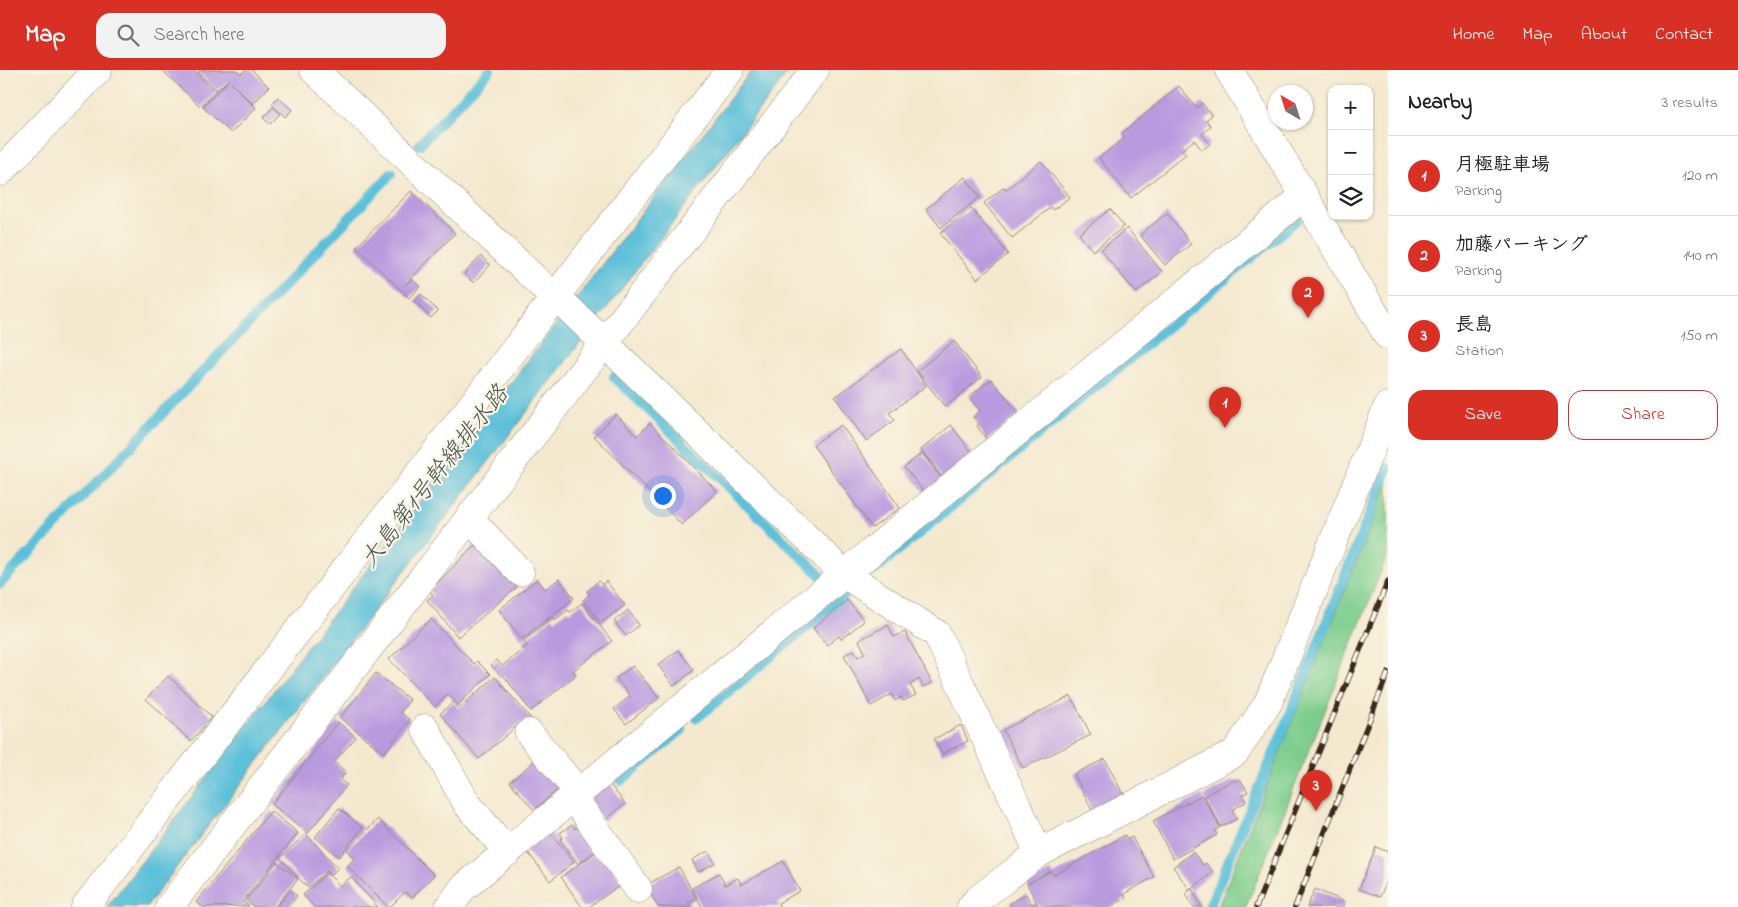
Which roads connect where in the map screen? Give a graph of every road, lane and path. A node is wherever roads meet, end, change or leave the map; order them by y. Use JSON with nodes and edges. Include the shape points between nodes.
{"nodes":[{"id":1,"x":98,"y":70,"type":"edge"},
{"id":2,"x":314,"y":70,"type":"edge"},
{"id":3,"x":730,"y":70,"type":"edge"},
{"id":4,"x":815,"y":70,"type":"edge"},
{"id":5,"x":1229,"y":70,"type":"edge"},
{"id":6,"x":0,"y":172,"type":"edge"},
{"id":7,"x":1304,"y":196,"type":"junction"},
{"id":8,"x":558,"y":300,"type":"junction"},
{"id":9,"x":1388,"y":336,"type":"edge"},
{"id":10,"x":599,"y":339,"type":"junction"},
{"id":11,"x":1388,"y":406,"type":"edge"},
{"id":12,"x":469,"y":518,"type":"junction"},
{"id":13,"x":520,"y":572,"type":"dead end"},
{"id":14,"x":844,"y":574,"type":"junction"},
{"id":15,"x":425,"y":728,"type":"dead end"},
{"id":16,"x":529,"y":733,"type":"dead end"},
{"id":17,"x":576,"y":795,"type":"junction"},
{"id":18,"x":508,"y":852,"type":"junction"},
{"id":19,"x":1039,"y":853,"type":"junction"},
{"id":20,"x":638,"y":889,"type":"dead end"},
{"id":21,"x":976,"y":905,"type":"edge"},
{"id":22,"x":84,"y":907,"type":"edge"},
{"id":23,"x":169,"y":907,"type":"edge"},
{"id":24,"x":449,"y":907,"type":"edge"}],
"edges":[{"from":1,"to":6,"type":"street"},
{"from":2,"to":8,"type":"street"},
{"from":3,"to":8,"type":"street"},
{"from":4,"to":10,"type":"street"},
{"from":5,"to":7,"type":"street"},
{"from":7,"to":9,"type":"street"},
{"from":7,"to":14,"type":"street"},
{"from":8,"to":10,"type":"street"},
{"from":8,"to":22,"type":"street"},
{"from":10,"to":12,"type":"street"},
{"from":10,"to":14,"type":"street"},
{"from":11,"to":19,"type":"street","via":[[1268,703],[1235,753]]},
{"from":12,"to":13,"type":"street"},
{"from":12,"to":23,"type":"street"},
{"from":14,"to":17,"type":"street"},
{"from":14,"to":19,"type":"street","via":[[937,634]]},
{"from":15,"to":18,"type":"street","via":[[467,804]]},
{"from":16,"to":17,"type":"street"},
{"from":17,"to":18,"type":"street"},
{"from":17,"to":20,"type":"street"},
{"from":18,"to":24,"type":"street","via":[[463,888]]},
{"from":19,"to":21,"type":"street"}]}
